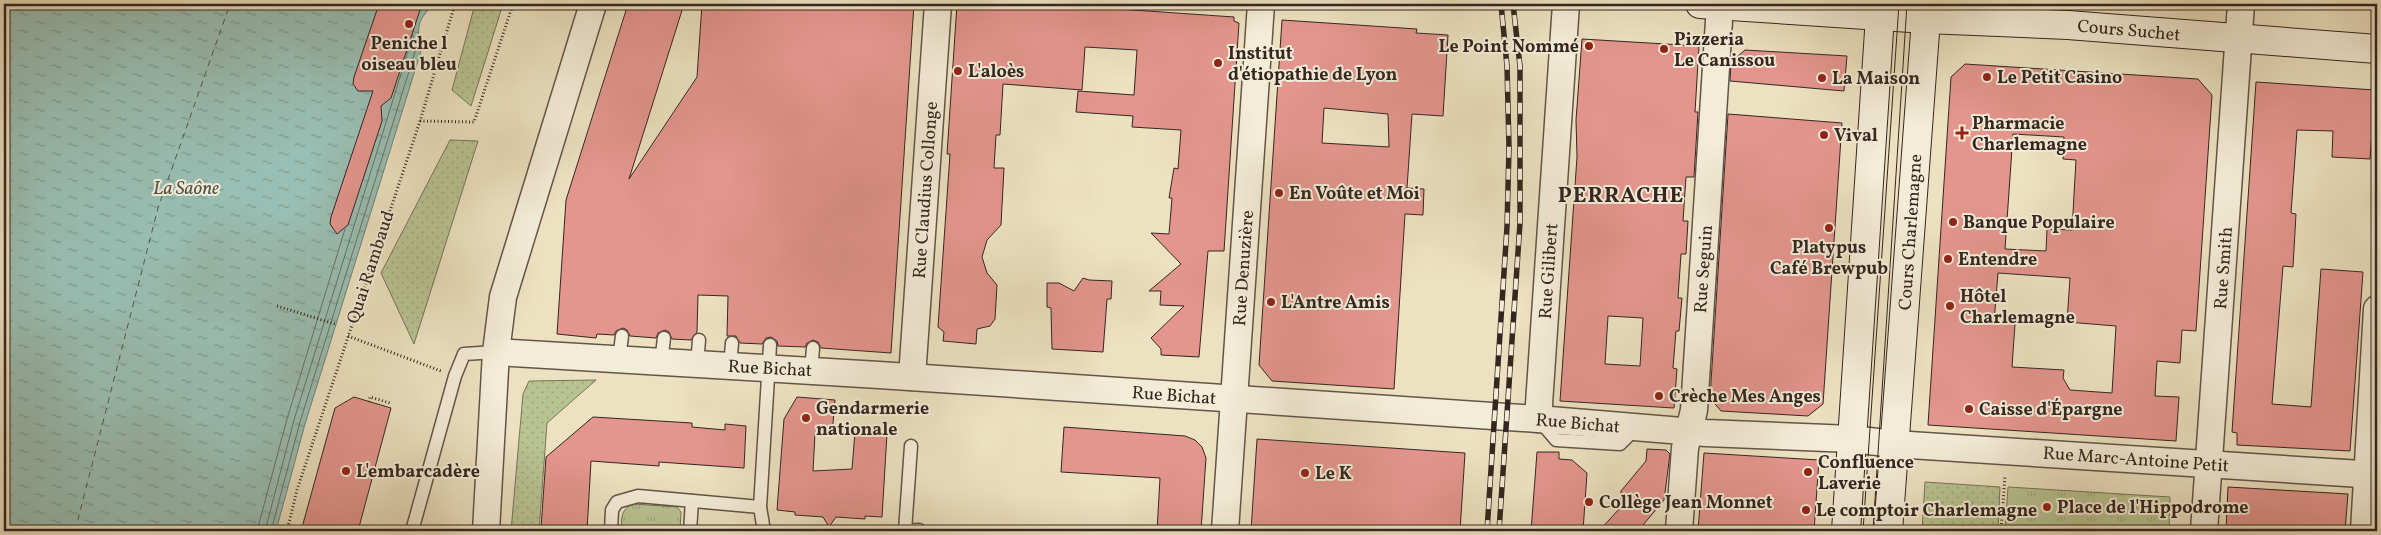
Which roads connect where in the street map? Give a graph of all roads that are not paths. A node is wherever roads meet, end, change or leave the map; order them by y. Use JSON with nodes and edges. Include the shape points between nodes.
{"nodes":[{"id":1,"x":593,"y":4,"type":"edge"},
{"id":2,"x":938,"y":4,"type":"edge"},
{"id":3,"x":1261,"y":4,"type":"edge"},
{"id":4,"x":1566,"y":4,"type":"edge"},
{"id":5,"x":1710,"y":4,"type":"edge"},
{"id":6,"x":2241,"y":4,"type":"edge"},
{"id":7,"x":1880,"y":16,"type":"junction"},
{"id":8,"x":1926,"y":19,"type":"junction"},
{"id":9,"x":2239,"y":40,"type":"junction"},
{"id":10,"x":2377,"y":49,"type":"edge"},
{"id":11,"x":2377,"y":309,"type":"edge"},
{"id":12,"x":496,"y":352,"type":"junction"},
{"id":13,"x":769,"y":356,"type":"junction"},
{"id":14,"x":912,"y":377,"type":"junction"},
{"id":15,"x":1234,"y":400,"type":"junction"},
{"id":16,"x":1538,"y":419,"type":"junction"},
{"id":17,"x":1688,"y":432,"type":"junction"},
{"id":18,"x":1852,"y":438,"type":"junction"},
{"id":19,"x":1894,"y":444,"type":"junction"},
{"id":20,"x":911,"y":446,"type":"dead end"},
{"id":21,"x":2209,"y":464,"type":"junction"},
{"id":22,"x":2373,"y":475,"type":"edge"},
{"id":23,"x":692,"y":501,"type":"junction"},
{"id":24,"x":760,"y":507,"type":"junction"},
{"id":25,"x":919,"y":530,"type":"edge"},
{"id":26,"x":412,"y":531,"type":"edge"},
{"id":27,"x":486,"y":531,"type":"edge"},
{"id":28,"x":612,"y":531,"type":"edge"},
{"id":29,"x":690,"y":531,"type":"edge"},
{"id":30,"x":764,"y":531,"type":"edge"},
{"id":31,"x":905,"y":531,"type":"edge"},
{"id":32,"x":1225,"y":531,"type":"edge"},
{"id":33,"x":1679,"y":531,"type":"edge"},
{"id":34,"x":1846,"y":531,"type":"edge"},
{"id":35,"x":1888,"y":531,"type":"edge"},
{"id":36,"x":2204,"y":531,"type":"edge"},
{"id":37,"x":2364,"y":531,"type":"edge"}],
"edges":[{"from":1,"to":12,"type":"street","via":[[503,297]]},
{"from":2,"to":14,"type":"street","name":"Rue Claudius Collonge"},
{"from":3,"to":15,"type":"street","name":"Rue Denuzière"},
{"from":4,"to":16,"type":"street","name":"Rue Gilibert"},
{"from":5,"to":7,"type":"street","name":"Cours Suchet"},
{"from":5,"to":17,"type":"street","name":"Rue Seguin","via":[[1694,410]]},
{"from":6,"to":9,"type":"street","name":"Rue Smith"},
{"from":7,"to":8,"type":"street","name":"Cours Suchet"},
{"from":7,"to":18,"type":"street"},
{"from":8,"to":9,"type":"street","name":"Cours Suchet","via":[[2068,25]]},
{"from":8,"to":19,"type":"street","name":"Cours Charlemagne"},
{"from":9,"to":10,"type":"street","name":"Cours Suchet"},
{"from":9,"to":21,"type":"street","name":"Rue Smith"},
{"from":11,"to":22,"type":"street"},
{"from":12,"to":13,"type":"street","name":"Rue Bichat","via":[[621,347]]},
{"from":12,"to":26,"type":"lane","via":[[464,354]]},
{"from":12,"to":27,"type":"street"},
{"from":13,"to":14,"type":"street","name":"Rue Bichat","via":[[812,359]]},
{"from":13,"to":24,"type":"lane"},
{"from":14,"to":15,"type":"street","name":"Rue Bichat"},
{"from":15,"to":16,"type":"street","name":"Rue Bichat"},
{"from":15,"to":32,"type":"street","name":"Rue Denuzière"},
{"from":16,"to":17,"type":"street","name":"Rue Bichat"},
{"from":17,"to":18,"type":"street","name":"Rue Bichat"},
{"from":17,"to":33,"type":"street","name":"Rue Seguin"},
{"from":18,"to":19,"type":"street"},
{"from":18,"to":34,"type":"street"},
{"from":19,"to":21,"type":"street","name":"Rue Marc-Antoine Petit"},
{"from":19,"to":35,"type":"street","name":"Cours Charlemagne"},
{"from":20,"to":31,"type":"lane"},
{"from":21,"to":22,"type":"street","name":"Rue Marc-Antoine Petit"},
{"from":21,"to":36,"type":"street","name":"Rue Smith"},
{"from":22,"to":37,"type":"street"},
{"from":23,"to":24,"type":"lane"},
{"from":23,"to":28,"type":"lane","via":[[638,496],[617,502],[612,510]]},
{"from":23,"to":29,"type":"lane"},
{"from":24,"to":30,"type":"lane"},
{"from":25,"to":31,"type":"lane"}]}
